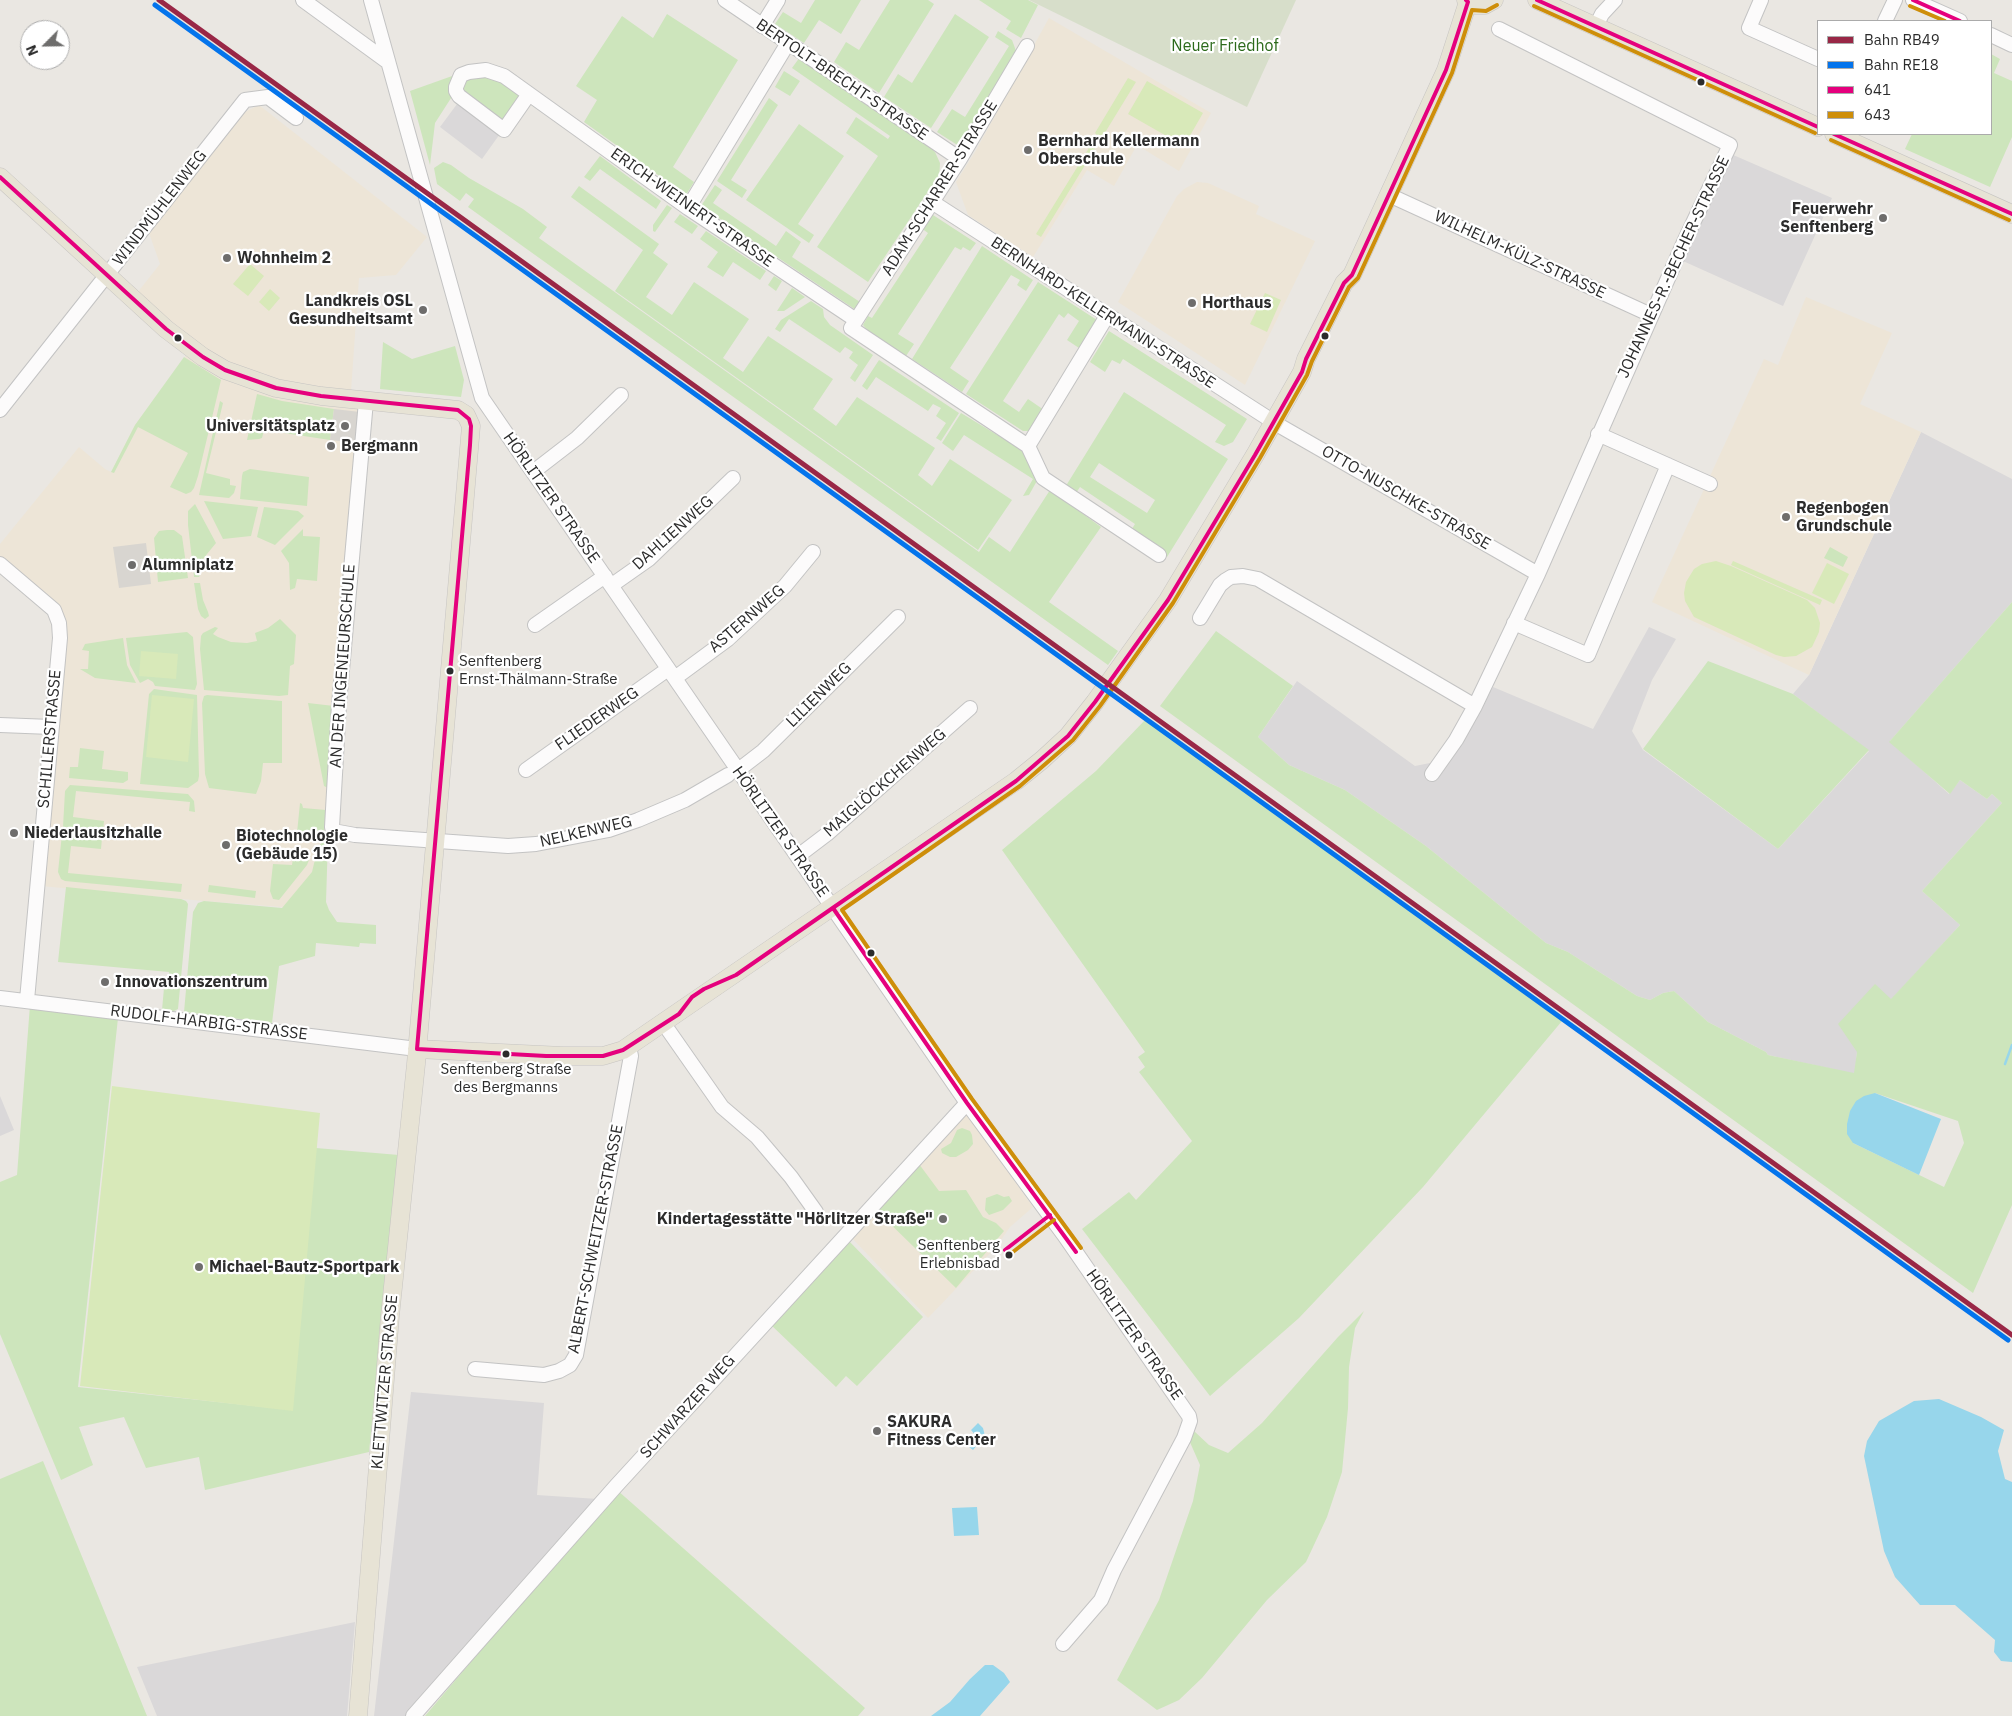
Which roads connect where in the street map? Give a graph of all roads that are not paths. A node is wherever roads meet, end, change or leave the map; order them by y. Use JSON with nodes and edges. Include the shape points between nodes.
{"nodes":[{"id":1,"x":303,"y":0,"type":"edge"},
{"id":2,"x":371,"y":0,"type":"edge"},
{"id":3,"x":725,"y":0,"type":"edge"},
{"id":4,"x":778,"y":0,"type":"edge"},
{"id":5,"x":1494,"y":0,"type":"edge"},
{"id":6,"x":1537,"y":0,"type":"edge"},
{"id":7,"x":1615,"y":0,"type":"edge"},
{"id":8,"x":1761,"y":0,"type":"edge"},
{"id":9,"x":1895,"y":0,"type":"edge"},
{"id":10,"x":1913,"y":0,"type":"edge"},
{"id":11,"x":1467,"y":1,"type":"edge"},
{"id":12,"x":1885,"y":20,"type":"edge"},
{"id":13,"x":1958,"y":20,"type":"edge"},
{"id":14,"x":762,"y":26,"type":"junction"},
{"id":15,"x":1596,"y":26,"type":"junction"},
{"id":16,"x":1499,"y":29,"type":"dead end"},
{"id":17,"x":1992,"y":35,"type":"edge"},
{"id":18,"x":788,"y":43,"type":"junction"},
{"id":19,"x":2012,"y":45,"type":"edge"},
{"id":20,"x":1027,"y":46,"type":"dead end"},
{"id":21,"x":1817,"y":59,"type":"edge"},
{"id":22,"x":388,"y":62,"type":"junction"},
{"id":23,"x":529,"y":94,"type":"junction"},
{"id":24,"x":296,"y":118,"type":"dead end"},
{"id":25,"x":1817,"y":127,"type":"edge"},
{"id":26,"x":1836,"y":135,"type":"edge"},
{"id":27,"x":960,"y":159,"type":"junction"},
{"id":28,"x":0,"y":178,"type":"edge"},
{"id":29,"x":1389,"y":195,"type":"junction"},
{"id":30,"x":932,"y":202,"type":"junction"},
{"id":31,"x":688,"y":208,"type":"junction"},
{"id":32,"x":2012,"y":214,"type":"edge"},
{"id":33,"x":107,"y":276,"type":"junction"},
{"id":34,"x":1107,"y":316,"type":"junction"},
{"id":35,"x":1651,"y":316,"type":"junction"},
{"id":36,"x":854,"y":324,"type":"junction"},
{"id":37,"x":621,"y":395,"type":"dead end"},
{"id":38,"x":366,"y":401,"type":"junction"},
{"id":39,"x":0,"y":410,"type":"edge"},
{"id":40,"x":1274,"y":422,"type":"junction"},
{"id":41,"x":1598,"y":434,"type":"junction"},
{"id":42,"x":1028,"y":446,"type":"junction"},
{"id":43,"x":1668,"y":465,"type":"junction"},
{"id":44,"x":533,"y":472,"type":"junction"},
{"id":45,"x":733,"y":478,"type":"dead end"},
{"id":46,"x":1710,"y":484,"type":"dead end"},
{"id":47,"x":813,"y":552,"type":"dead end"},
{"id":48,"x":1159,"y":555,"type":"dead end"},
{"id":49,"x":0,"y":564,"type":"edge"},
{"id":50,"x":1538,"y":574,"type":"junction"},
{"id":51,"x":608,"y":581,"type":"junction"},
{"id":52,"x":898,"y":617,"type":"dead end"},
{"id":53,"x":1200,"y":618,"type":"dead end"},
{"id":54,"x":1514,"y":623,"type":"junction"},
{"id":55,"x":535,"y":625,"type":"dead end"},
{"id":56,"x":672,"y":674,"type":"junction"},
{"id":57,"x":1474,"y":706,"type":"junction"},
{"id":58,"x":970,"y":708,"type":"dead end"},
{"id":59,"x":0,"y":725,"type":"edge"},
{"id":60,"x":51,"y":727,"type":"junction"},
{"id":61,"x":526,"y":770,"type":"dead end"},
{"id":62,"x":733,"y":773,"type":"junction"},
{"id":63,"x":1432,"y":774,"type":"dead end"},
{"id":64,"x":434,"y":840,"type":"junction"},
{"id":65,"x":798,"y":856,"type":"junction"},
{"id":66,"x":833,"y":908,"type":"junction"},
{"id":67,"x":0,"y":998,"type":"edge"},
{"id":68,"x":27,"y":1000,"type":"junction"},
{"id":69,"x":672,"y":1019,"type":"junction"},
{"id":70,"x":629,"y":1047,"type":"junction"},
{"id":71,"x":417,"y":1049,"type":"junction"},
{"id":72,"x":967,"y":1103,"type":"junction"},
{"id":73,"x":816,"y":1212,"type":"dead end"},
{"id":74,"x":475,"y":1369,"type":"dead end"},
{"id":75,"x":1063,"y":1644,"type":"dead end"},
{"id":76,"x":358,"y":1716,"type":"edge"},
{"id":77,"x":413,"y":1716,"type":"edge"}],
"edges":[{"from":1,"to":22,"type":"street"},
{"from":2,"to":22,"type":"street","name":"HÖRLITZER STRASSE"},
{"from":3,"to":14,"type":"street","name":"BERTOLT-BRECHT-STRASSE"},
{"from":4,"to":14,"type":"street"},
{"from":5,"to":11,"type":"main road","via":[[1484,5]]},
{"from":6,"to":15,"type":"main road"},
{"from":7,"to":15,"type":"street"},
{"from":8,"to":21,"type":"street","via":[[1749,28]]},
{"from":9,"to":12,"type":"street"},
{"from":10,"to":13,"type":"street"},
{"from":11,"to":29,"type":"main road","via":[[1446,70]]},
{"from":14,"to":18,"type":"street","name":"BERTOLT-BRECHT-STRASSE"},
{"from":15,"to":25,"type":"main road"},
{"from":16,"to":35,"type":"street","name":"JOHANNES-R.-BECHER-STRASSE","via":[[1730,145]]},
{"from":17,"to":19,"type":"street"},
{"from":18,"to":27,"type":"street","name":"BERTOLT-BRECHT-STRASSE"},
{"from":18,"to":31,"type":"street"},
{"from":20,"to":27,"type":"street","name":"ADAM-SCHARRER-STRASSE"},
{"from":22,"to":44,"type":"street","name":"HÖRLITZER STRASSE","via":[[482,398]]},
{"from":23,"to":23,"type":"street","name":"ERICH-WEINERT-STRASSE","via":[[504,76],[486,70],[461,75],[456,87],[459,96],[504,130]]},
{"from":23,"to":31,"type":"street","name":"ERICH-WEINERT-STRASSE"},
{"from":24,"to":33,"type":"street","name":"WINDMÜHLENWEG","via":[[268,97],[245,100]]},
{"from":26,"to":32,"type":"main road"},
{"from":27,"to":30,"type":"street","name":"ADAM-SCHARRER-STRASSE"},
{"from":28,"to":33,"type":"main road"},
{"from":29,"to":35,"type":"street","name":"WILHELM-KÜLZ-STRASSE"},
{"from":29,"to":40,"type":"main road","via":[[1352,274],[1344,283],[1302,372]]},
{"from":30,"to":34,"type":"street","name":"BERNHARD-KELLERMANN-STRASSE"},
{"from":30,"to":36,"type":"street","name":"ADAM-SCHARRER-STRASSE"},
{"from":31,"to":36,"type":"street","name":"ERICH-WEINERT-STRASSE"},
{"from":33,"to":38,"type":"main road","via":[[166,330],[225,370],[276,388]]},
{"from":33,"to":39,"type":"street","name":"WINDMÜHLENWEG"},
{"from":34,"to":40,"type":"street","name":"BERNHARD-KELLERMANN-STRASSE"},
{"from":34,"to":42,"type":"street"},
{"from":35,"to":41,"type":"street","name":"JOHANNES-R.-BECHER-STRASSE"},
{"from":36,"to":42,"type":"street","name":"ERICH-WEINERT-STRASSE"},
{"from":37,"to":44,"type":"street","via":[[577,438]]},
{"from":38,"to":64,"type":"main road","name":"KLETTWITZER STRASSE","via":[[458,410],[466,415],[471,426]]},
{"from":38,"to":64,"type":"street","name":"AN DER INGENIEURSCHULE","via":[[339,704],[332,826],[336,833]]},
{"from":40,"to":50,"type":"street","name":"OTTO-NUSCHKE-STRASSE"},
{"from":40,"to":66,"type":"main road","via":[[1168,600],[1068,736],[1029,770]]},
{"from":41,"to":43,"type":"street"},
{"from":41,"to":50,"type":"street","name":"JOHANNES-R.-BECHER-STRASSE"},
{"from":42,"to":48,"type":"street","via":[[1042,478]]},
{"from":43,"to":46,"type":"street"},
{"from":43,"to":54,"type":"street","via":[[1588,655]]},
{"from":44,"to":51,"type":"street","name":"HÖRLITZER STRASSE"},
{"from":45,"to":51,"type":"street","name":"DAHLIENWEG","via":[[649,559]]},
{"from":47,"to":56,"type":"street","name":"ASTERNWEG","via":[[785,586],[728,639]]},
{"from":49,"to":60,"type":"street","name":"SCHILLERSTRASSE","via":[[54,610],[59,623]]},
{"from":50,"to":54,"type":"street","name":"JOHANNES-R.-BECHER-STRASSE"},
{"from":51,"to":55,"type":"street","name":"DAHLIENWEG"},
{"from":51,"to":56,"type":"street","name":"HÖRLITZER STRASSE"},
{"from":52,"to":62,"type":"street","name":"LILIENWEG","via":[[763,751]]},
{"from":53,"to":57,"type":"street","via":[[1226,580],[1243,576],[1258,579]]},
{"from":54,"to":57,"type":"street","name":"JOHANNES-R.-BECHER-STRASSE"},
{"from":56,"to":61,"type":"street","name":"FLIEDERWEG"},
{"from":56,"to":62,"type":"street","name":"HÖRLITZER STRASSE"},
{"from":57,"to":63,"type":"street","name":"JOHANNES-R.-BECHER-STRASSE","via":[[1456,740]]},
{"from":58,"to":65,"type":"street","name":"MAIGLÖCKCHENWEG"},
{"from":59,"to":60,"type":"street"},
{"from":60,"to":68,"type":"street","name":"SCHILLERSTRASSE"},
{"from":62,"to":64,"type":"street","name":"NELKENWEG","via":[[685,800],[609,830],[508,846]]},
{"from":62,"to":65,"type":"street","name":"HÖRLITZER STRASSE"},
{"from":64,"to":71,"type":"main road","name":"KLETTWITZER STRASSE"},
{"from":65,"to":66,"type":"street","name":"HÖRLITZER STRASSE"},
{"from":66,"to":69,"type":"main road"},
{"from":66,"to":72,"type":"street","name":"HÖRLITZER STRASSE"},
{"from":67,"to":68,"type":"street","name":"RUDOLF-HARBIG-STRASSE"},
{"from":68,"to":71,"type":"street","name":"RUDOLF-HARBIG-STRASSE"},
{"from":69,"to":70,"type":"main road"},
{"from":69,"to":73,"type":"street","via":[[722,1107],[757,1137]]},
{"from":70,"to":71,"type":"main road","via":[[603,1056]]},
{"from":70,"to":74,"type":"street","name":"ALBERT-SCHWEITZER-STRASSE","via":[[631,1056],[576,1355],[570,1365],[544,1375]]},
{"from":71,"to":76,"type":"main road","name":"KLETTWITZER STRASSE","via":[[390,1316]]},
{"from":72,"to":75,"type":"street","name":"HÖRLITZER STRASSE","via":[[1064,1235],[1190,1421],[1101,1600]]},
{"from":72,"to":77,"type":"street","name":"SCHWARZER WEG","via":[[616,1486]]}]}
